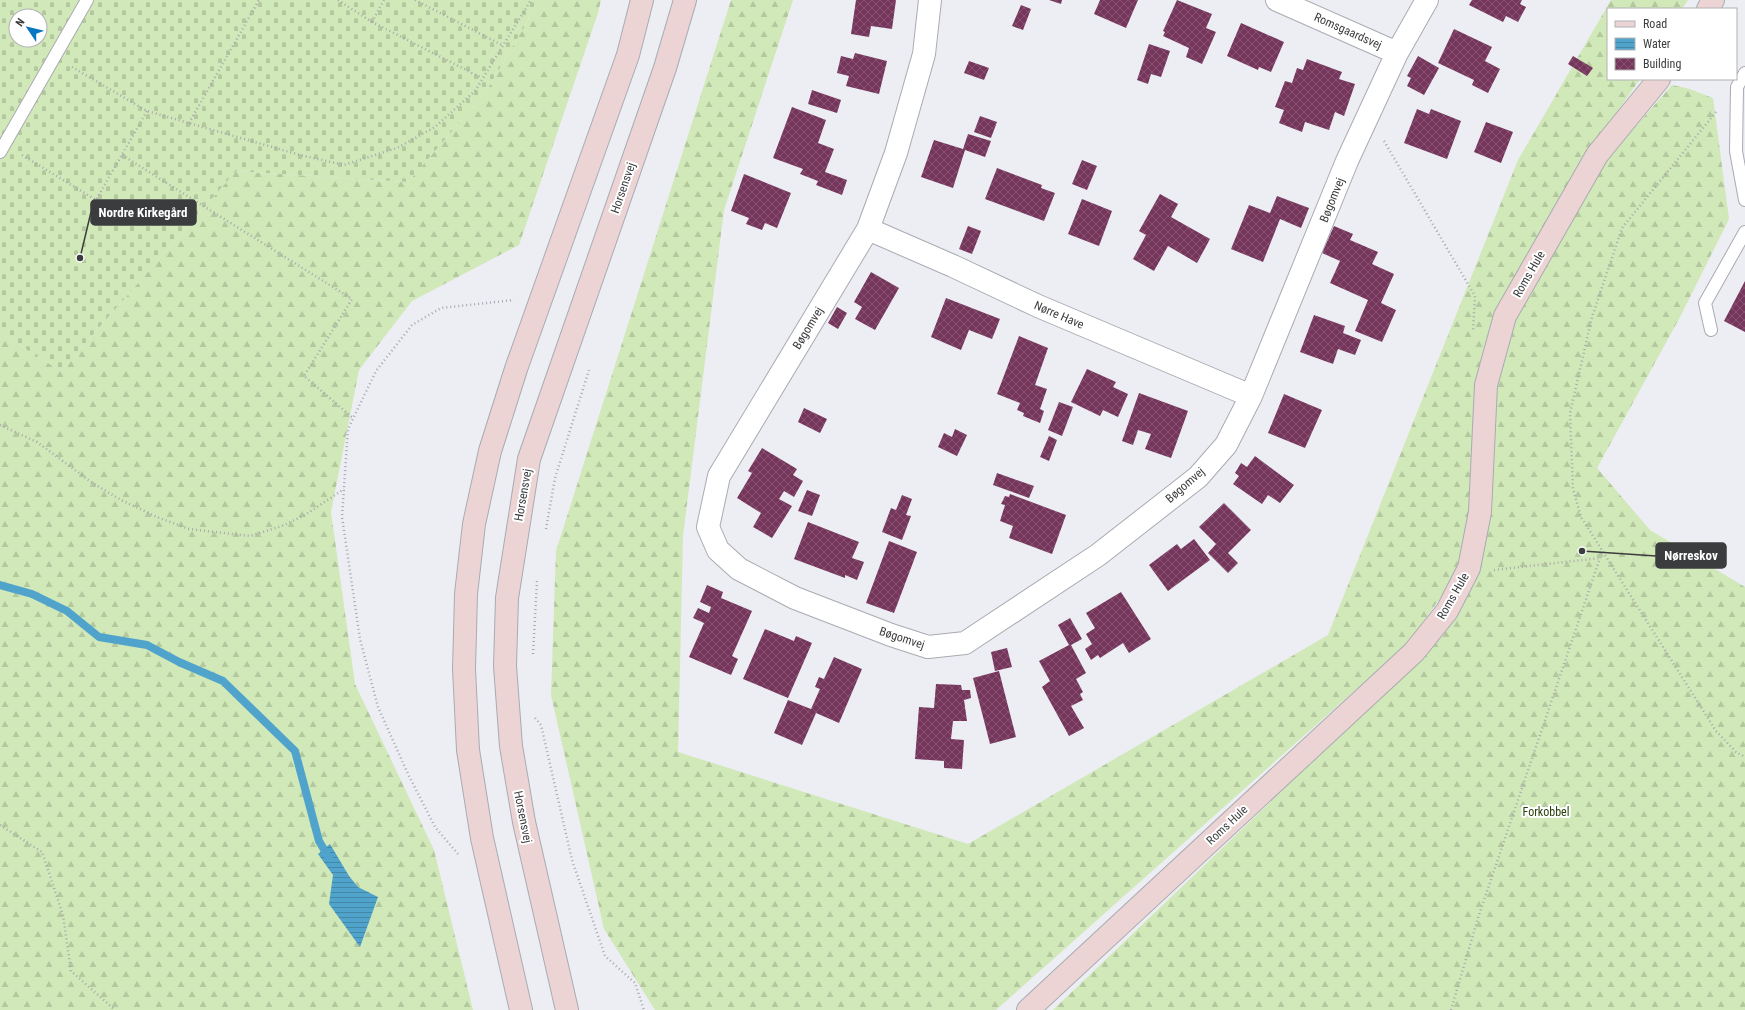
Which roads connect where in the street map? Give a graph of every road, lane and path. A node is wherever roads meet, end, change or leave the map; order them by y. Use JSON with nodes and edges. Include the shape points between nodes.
{"nodes":[{"id":1,"x":87,"y":0,"type":"edge"},
{"id":2,"x":259,"y":0,"type":"edge"},
{"id":3,"x":338,"y":0,"type":"edge"},
{"id":4,"x":384,"y":0,"type":"edge"},
{"id":5,"x":415,"y":0,"type":"edge"},
{"id":6,"x":531,"y":0,"type":"edge"},
{"id":7,"x":642,"y":0,"type":"edge"},
{"id":8,"x":685,"y":0,"type":"edge"},
{"id":9,"x":930,"y":0,"type":"edge"},
{"id":10,"x":1277,"y":0,"type":"edge"},
{"id":11,"x":1427,"y":0,"type":"edge"},
{"id":12,"x":372,"y":22,"type":"junction"},
{"id":13,"x":502,"y":45,"type":"junction"},
{"id":14,"x":1397,"y":53,"type":"junction"},
{"id":15,"x":55,"y":56,"type":"junction"},
{"id":16,"x":1745,"y":73,"type":"edge"},
{"id":17,"x":482,"y":78,"type":"junction"},
{"id":18,"x":1658,"y":80,"type":"edge"},
{"id":19,"x":1737,"y":87,"type":"junction"},
{"id":20,"x":147,"y":111,"type":"junction"},
{"id":21,"x":1369,"y":114,"type":"junction"},
{"id":22,"x":189,"y":123,"type":"junction"},
{"id":23,"x":2,"y":148,"type":"edge"},
{"id":24,"x":122,"y":155,"type":"junction"},
{"id":25,"x":1745,"y":200,"type":"edge"},
{"id":26,"x":868,"y":229,"type":"junction"},
{"id":27,"x":1745,"y":232,"type":"edge"},
{"id":28,"x":517,"y":300,"type":"dead end"},
{"id":29,"x":1711,"y":330,"type":"dead end"},
{"id":30,"x":1473,"y":335,"type":"dead end"},
{"id":31,"x":591,"y":364,"type":"dead end"},
{"id":32,"x":1251,"y":396,"type":"junction"},
{"id":33,"x":353,"y":418,"type":"junction"},
{"id":34,"x":0,"y":425,"type":"edge"},
{"id":35,"x":344,"y":489,"type":"junction"},
{"id":36,"x":545,"y":533,"type":"dead end"},
{"id":37,"x":1602,"y":551,"type":"junction"},
{"id":38,"x":1600,"y":558,"type":"junction"},
{"id":39,"x":1466,"y":573,"type":"junction"},
{"id":40,"x":537,"y":580,"type":"dead end"},
{"id":41,"x":533,"y":660,"type":"dead end"},
{"id":42,"x":531,"y":712,"type":"dead end"},
{"id":43,"x":1745,"y":757,"type":"edge"},
{"id":44,"x":0,"y":825,"type":"edge"},
{"id":45,"x":461,"y":857,"type":"dead end"},
{"id":46,"x":115,"y":1010,"type":"edge"},
{"id":47,"x":520,"y":1010,"type":"edge"},
{"id":48,"x":566,"y":1010,"type":"edge"},
{"id":49,"x":644,"y":1010,"type":"edge"},
{"id":50,"x":1028,"y":1010,"type":"edge"},
{"id":51,"x":1451,"y":1010,"type":"edge"}],
"edges":[{"from":1,"to":15,"type":"lane"},
{"from":2,"to":22,"type":"path"},
{"from":3,"to":12,"type":"path"},
{"from":4,"to":12,"type":"path"},
{"from":5,"to":13,"type":"path"},
{"from":6,"to":13,"type":"path"},
{"from":7,"to":47,"type":"main road","via":[[628,55],[516,369],[490,451],[474,524],[466,594],[464,669],[468,750],[482,838]]},
{"from":8,"to":48,"type":"main road","name":"Horsensvej","via":[[665,68],[529,459],[507,598],[505,666],[511,746],[524,822]]},
{"from":9,"to":26,"type":"street","name":"Bøgomvej","via":[[924,54],[896,153]]},
{"from":10,"to":14,"type":"street","name":"Romsgaardsvej"},
{"from":11,"to":14,"type":"street","name":"Bøgomvej"},
{"from":12,"to":17,"type":"path"},
{"from":13,"to":17,"type":"path"},
{"from":14,"to":21,"type":"street","name":"Bøgomvej"},
{"from":15,"to":20,"type":"path"},
{"from":15,"to":23,"type":"lane"},
{"from":16,"to":19,"type":"lane"},
{"from":17,"to":22,"type":"path","via":[[475,91],[435,127],[397,148],[344,165]]},
{"from":18,"to":39,"type":"main road","name":"Roms Hule","via":[[1597,155],[1505,316],[1486,384],[1480,512]]},
{"from":19,"to":25,"type":"lane","via":[[1736,151]]},
{"from":19,"to":37,"type":"path","via":[[1622,228],[1592,318],[1570,413],[1573,489],[1581,517]]},
{"from":20,"to":22,"type":"path"},
{"from":20,"to":24,"type":"path"},
{"from":21,"to":30,"type":"path","via":[[1475,296]]},
{"from":21,"to":32,"type":"street","name":"Bøgomvej","via":[[1347,161]]},
{"from":23,"to":24,"type":"path","via":[[96,200]]},
{"from":24,"to":33,"type":"path","via":[[352,299],[304,376]]},
{"from":26,"to":32,"type":"street","name":"Nørre Have","via":[[1038,306]]},
{"from":26,"to":32,"type":"street","name":"Bøgomvej","via":[[719,476],[708,526],[718,550],[739,569],[795,598],[891,636],[928,647],[965,643],[1098,555],[1198,477],[1226,445]]},
{"from":27,"to":29,"type":"lane","via":[[1705,303]]},
{"from":28,"to":33,"type":"path","via":[[441,308],[412,325],[376,371]]},
{"from":31,"to":36,"type":"path","via":[[555,478]]},
{"from":33,"to":35,"type":"path","via":[[348,429]]},
{"from":34,"to":35,"type":"path","via":[[37,442],[90,482],[121,500],[189,529],[250,536],[282,526],[305,515]]},
{"from":35,"to":45,"type":"path","via":[[342,517],[360,639],[378,707],[435,827]]},
{"from":37,"to":38,"type":"path"},
{"from":37,"to":43,"type":"path","via":[[1716,731],[1736,752]]},
{"from":38,"to":39,"type":"path"},
{"from":38,"to":51,"type":"path","via":[[1478,918]]},
{"from":39,"to":50,"type":"main road","name":"Roms Hule","via":[[1446,611],[1414,652]]},
{"from":40,"to":41,"type":"path"},
{"from":42,"to":49,"type":"path","via":[[540,725],[572,860],[605,956],[635,984]]},
{"from":44,"to":46,"type":"path","via":[[42,852],[63,915],[71,971]]}]}
